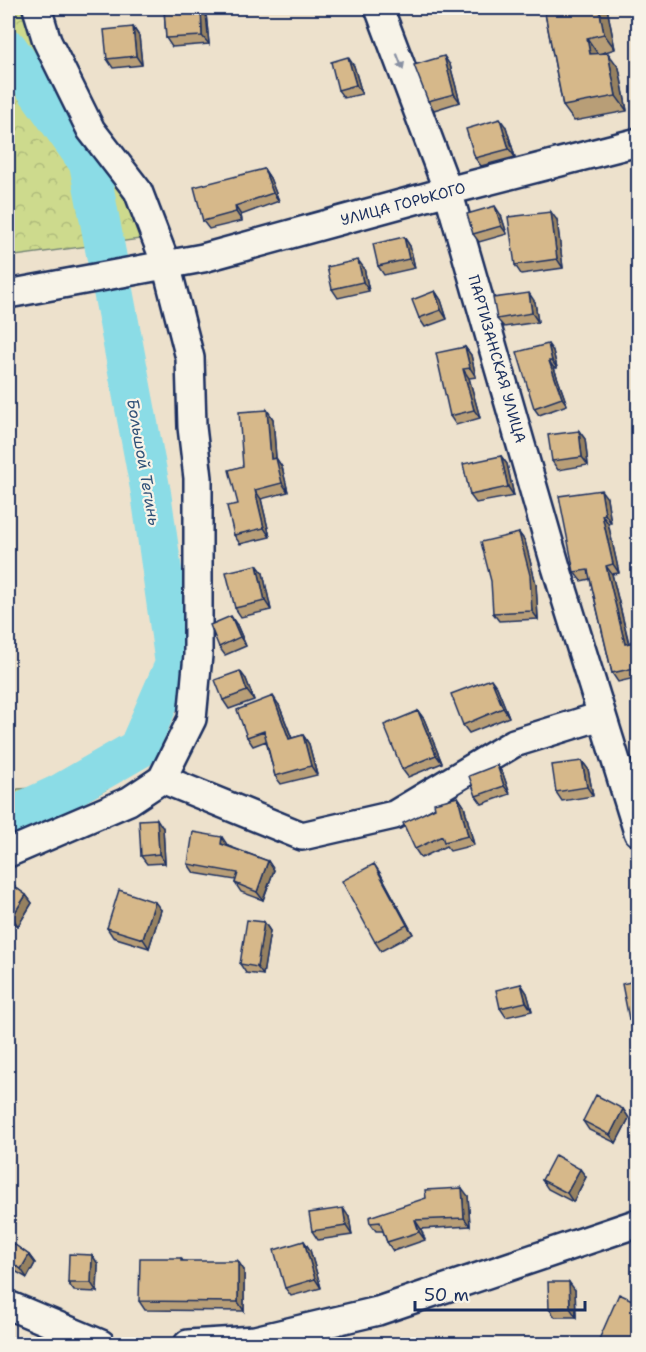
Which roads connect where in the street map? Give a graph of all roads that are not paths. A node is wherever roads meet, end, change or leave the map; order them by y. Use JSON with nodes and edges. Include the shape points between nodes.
{"nodes":[{"id":1,"x":37,"y":8,"type":"edge"},
{"id":2,"x":379,"y":8,"type":"edge"},
{"id":3,"x":639,"y":142,"type":"edge"},
{"id":4,"x":448,"y":191,"type":"junction"},
{"id":5,"x":161,"y":265,"type":"junction"},
{"id":6,"x":8,"y":294,"type":"edge"},
{"id":7,"x":601,"y":716,"type":"junction"},
{"id":8,"x":162,"y":779,"type":"junction"},
{"id":9,"x":639,"y":832,"type":"edge"},
{"id":10,"x":8,"y":853,"type":"edge"},
{"id":11,"x":639,"y":1223,"type":"edge"},
{"id":12,"x":8,"y":1305,"type":"edge"},
{"id":13,"x":88,"y":1342,"type":"edge"},
{"id":14,"x":188,"y":1344,"type":"edge"}],
"edges":[{"from":1,"to":5,"type":"street","via":[[47,41],[92,130],[138,191]]},
{"from":2,"to":4,"type":"street","name":"ПАРТИЗАНСКАЯ УЛИЦА","one_way":true},
{"from":3,"to":4,"type":"street","name":"УЛИЦА ГОРЬКОГО"},
{"from":4,"to":5,"type":"street","name":"УЛИЦА ГОРЬКОГО","via":[[203,258]]},
{"from":4,"to":7,"type":"street","name":"ПАРТИЗАНСКАЯ УЛИЦА"},
{"from":5,"to":6,"type":"street","name":"УЛИЦА ГОРЬКОГО"},
{"from":5,"to":8,"type":"street","via":[[190,358],[198,477],[198,655],[192,718]]},
{"from":7,"to":8,"type":"street","via":[[514,743],[394,815],[302,836]]},
{"from":7,"to":9,"type":"street","name":"ПАРТИЗАНСКАЯ УЛИЦА"},
{"from":8,"to":10,"type":"street","via":[[129,801]]},
{"from":11,"to":14,"type":"street","via":[[378,1311],[255,1340]]},
{"from":12,"to":13,"type":"street"}]}
